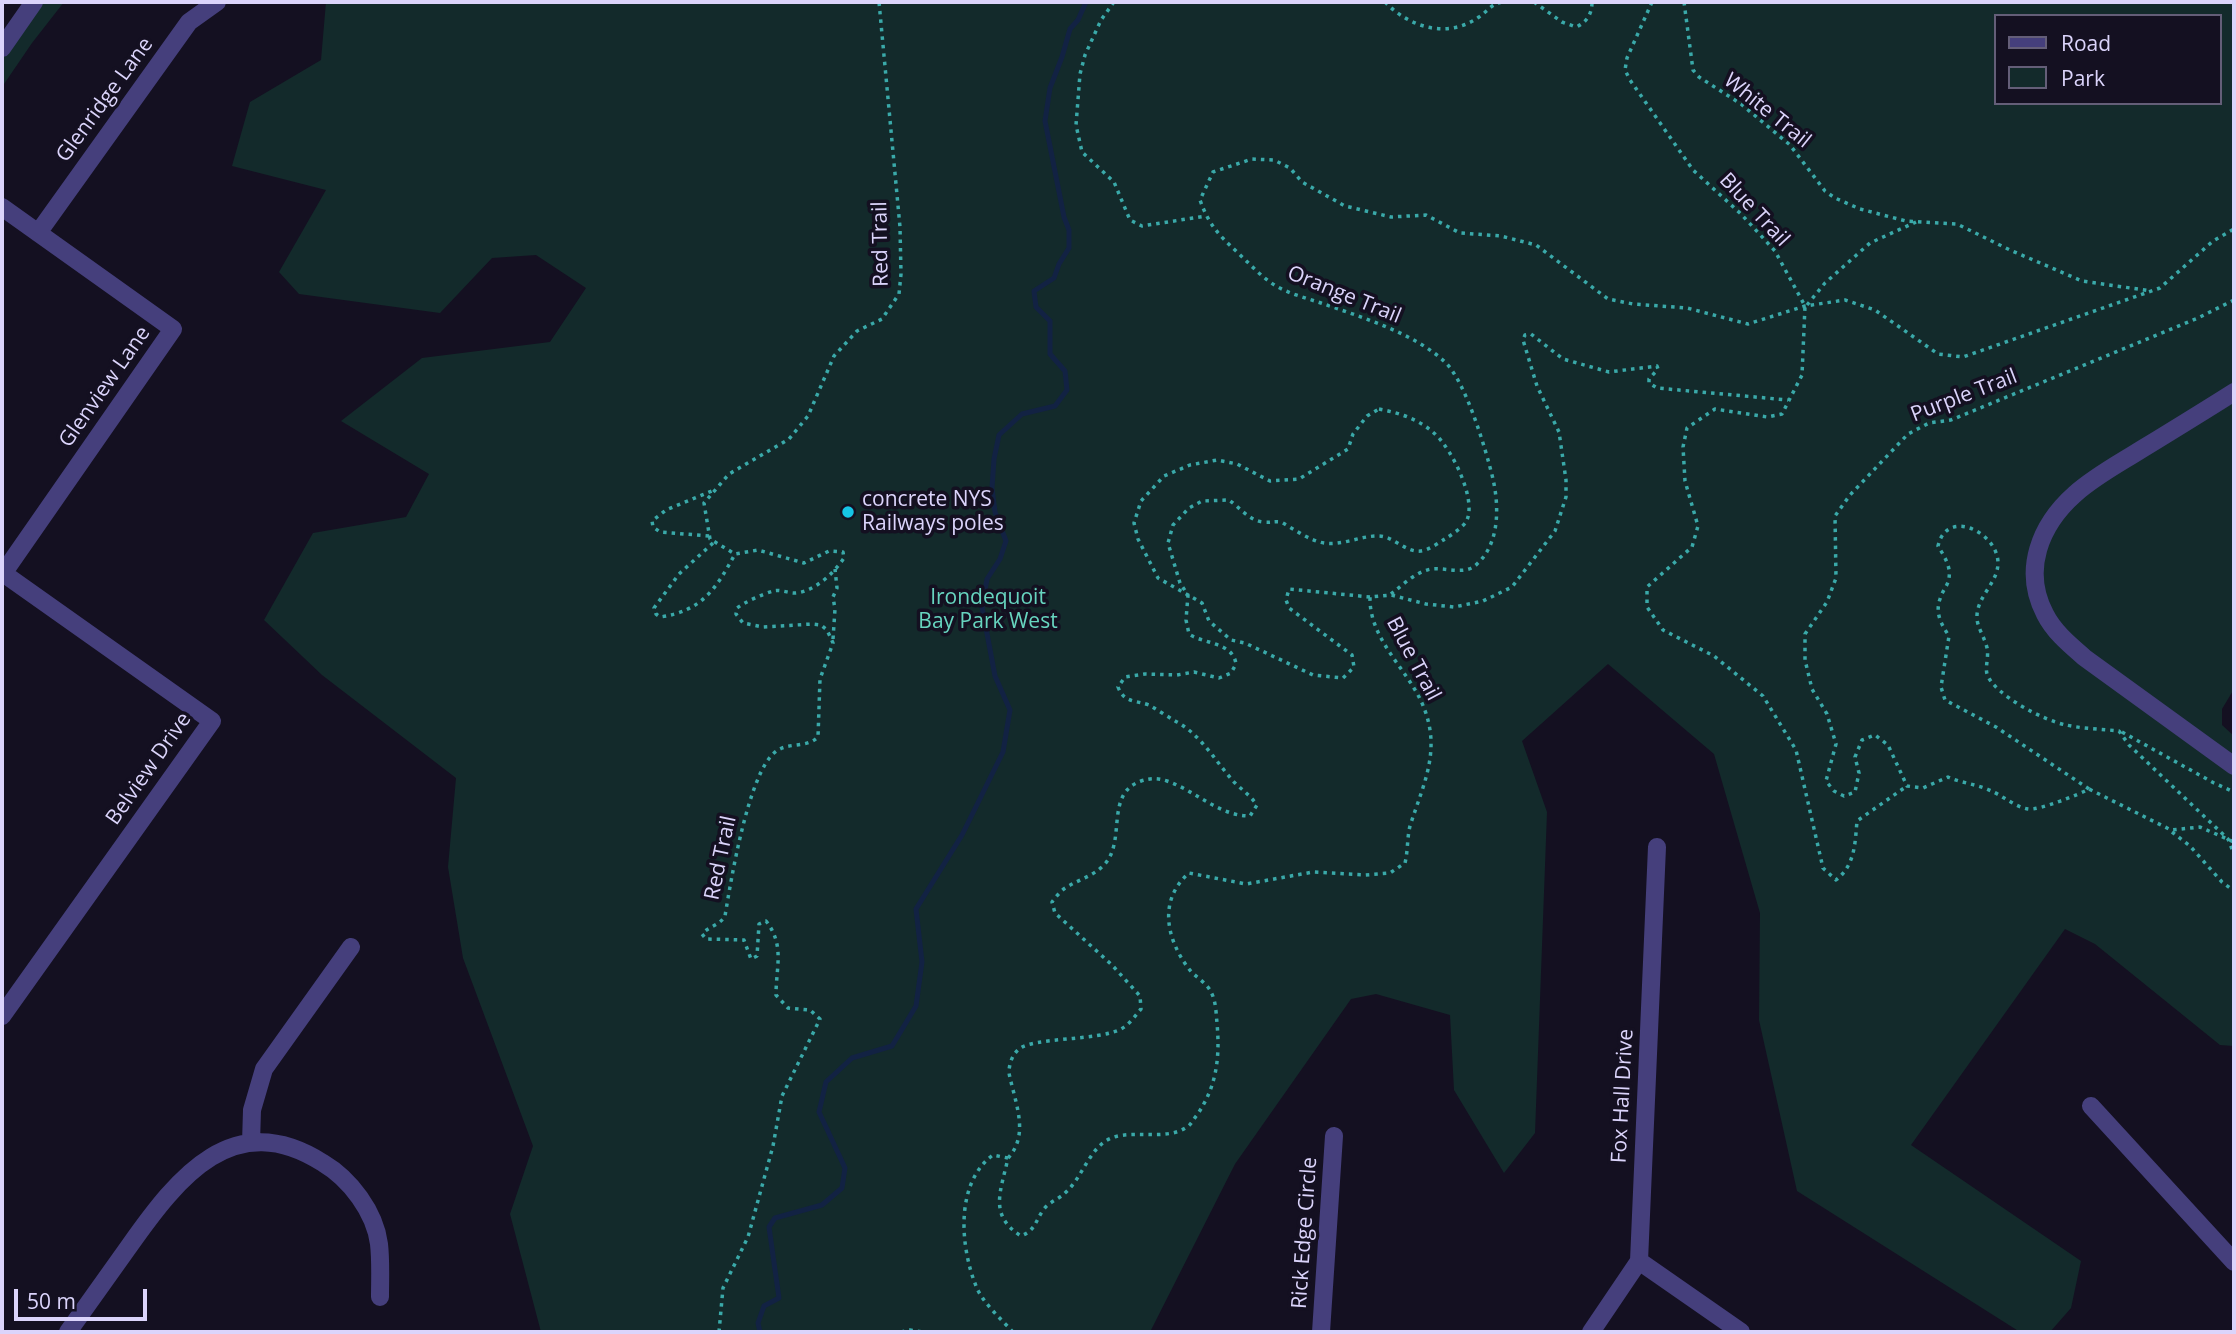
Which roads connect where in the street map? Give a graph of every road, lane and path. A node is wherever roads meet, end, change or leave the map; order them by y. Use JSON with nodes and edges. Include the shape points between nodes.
{"nodes":[{"id":1,"x":34,"y":2,"type":"edge"},
{"id":2,"x":217,"y":2,"type":"edge"},
{"id":3,"x":878,"y":2,"type":"edge"},
{"id":4,"x":1115,"y":2,"type":"edge"},
{"id":5,"x":1385,"y":2,"type":"edge"},
{"id":6,"x":1502,"y":2,"type":"edge"},
{"id":7,"x":1534,"y":2,"type":"edge"},
{"id":8,"x":1592,"y":2,"type":"edge"},
{"id":9,"x":1652,"y":2,"type":"edge"},
{"id":10,"x":1684,"y":2,"type":"edge"},
{"id":11,"x":2234,"y":32,"type":"edge"},
{"id":12,"x":2234,"y":43,"type":"edge"},
{"id":13,"x":2,"y":48,"type":"edge"},
{"id":14,"x":2,"y":208,"type":"edge"},
{"id":15,"x":1206,"y":216,"type":"junction"},
{"id":16,"x":1916,"y":222,"type":"junction"},
{"id":17,"x":2234,"y":229,"type":"edge"},
{"id":18,"x":38,"y":233,"type":"junction"},
{"id":19,"x":2152,"y":291,"type":"junction"},
{"id":20,"x":2234,"y":300,"type":"edge"},
{"id":21,"x":1805,"y":306,"type":"junction"},
{"id":22,"x":2234,"y":392,"type":"edge"},
{"id":23,"x":1788,"y":400,"type":"junction"},
{"id":24,"x":716,"y":489,"type":"junction"},
{"id":25,"x":709,"y":536,"type":"junction"},
{"id":26,"x":713,"y":543,"type":"junction"},
{"id":27,"x":735,"y":554,"type":"junction"},
{"id":28,"x":835,"y":569,"type":"junction"},
{"id":29,"x":2,"y":574,"type":"edge"},
{"id":30,"x":1188,"y":595,"type":"junction"},
{"id":31,"x":1391,"y":595,"type":"junction"},
{"id":32,"x":1370,"y":597,"type":"junction"},
{"id":33,"x":832,"y":643,"type":"junction"},
{"id":34,"x":2119,"y":731,"type":"junction"},
{"id":35,"x":2234,"y":766,"type":"edge"},
{"id":36,"x":1907,"y":786,"type":"junction"},
{"id":37,"x":2089,"y":789,"type":"junction"},
{"id":38,"x":2234,"y":792,"type":"edge"},
{"id":39,"x":2171,"y":830,"type":"junction"},
{"id":40,"x":2228,"y":839,"type":"junction"},
{"id":41,"x":2234,"y":842,"type":"edge"},
{"id":42,"x":1657,"y":847,"type":"dead end"},
{"id":43,"x":2234,"y":854,"type":"edge"},
{"id":44,"x":2234,"y":891,"type":"edge"},
{"id":45,"x":351,"y":947,"type":"dead end"},
{"id":46,"x":2,"y":1016,"type":"edge"},
{"id":47,"x":2091,"y":1106,"type":"dead end"},
{"id":48,"x":1334,"y":1136,"type":"dead end"},
{"id":49,"x":251,"y":1143,"type":"junction"},
{"id":50,"x":1008,"y":1158,"type":"junction"},
{"id":51,"x":1639,"y":1261,"type":"junction"},
{"id":52,"x":2234,"y":1262,"type":"edge"},
{"id":53,"x":380,"y":1297,"type":"dead end"},
{"id":54,"x":68,"y":1332,"type":"edge"},
{"id":55,"x":719,"y":1332,"type":"edge"},
{"id":56,"x":901,"y":1332,"type":"edge"},
{"id":57,"x":922,"y":1332,"type":"edge"},
{"id":58,"x":1013,"y":1332,"type":"edge"},
{"id":59,"x":1321,"y":1332,"type":"edge"},
{"id":60,"x":1591,"y":1332,"type":"edge"},
{"id":61,"x":1741,"y":1332,"type":"edge"}],
"edges":[{"from":1,"to":13,"type":"street"},
{"from":2,"to":18,"type":"street","name":"Glenridge Lane","via":[[189,22]]},
{"from":3,"to":24,"type":"path","name":"Red Trail","via":[[900,227],[899,294],[881,319],[857,331],[834,356],[808,416],[789,439],[729,474]]},
{"from":4,"to":15,"type":"path","via":[[1101,20],[1080,74],[1076,125],[1082,152],[1114,182],[1130,219],[1142,226]]},
{"from":5,"to":6,"type":"path","via":[[1419,24],[1451,30]]},
{"from":7,"to":8,"type":"path","via":[[1576,27],[1590,14]]},
{"from":9,"to":21,"type":"path","name":"Blue Trail","via":[[1627,58],[1625,70],[1630,80],[1693,170],[1775,251]]},
{"from":10,"to":16,"type":"path","name":"White Trail","via":[[1690,54],[1699,77],[1741,104],[1790,145],[1835,198],[1881,216]]},
{"from":11,"to":12,"type":"path"},
{"from":14,"to":18,"type":"street","name":"Glenview Lane"},
{"from":15,"to":21,"type":"path","via":[[1200,200],[1213,172],[1252,159],[1274,160],[1345,206],[1391,217],[1426,215],[1460,233],[1536,245],[1608,299],[1687,308],[1748,324]]},
{"from":15,"to":31,"type":"path","name":"Orange Trail","via":[[1212,228],[1276,286],[1363,317],[1427,349],[1447,364],[1469,403],[1498,503],[1488,550],[1476,566],[1460,571],[1431,569]]},
{"from":16,"to":19,"type":"path","name":"White Trail","via":[[1957,224],[2082,281]]},
{"from":16,"to":21,"type":"path","name":"White Trail","via":[[1870,243]]},
{"from":17,"to":19,"type":"path","name":"Purple Trail"},
{"from":18,"to":29,"type":"street","name":"Glenview Lane","via":[[173,329]]},
{"from":19,"to":21,"type":"path","name":"Purple Trail","via":[[1963,357],[1938,355],[1875,310],[1845,300]]},
{"from":20,"to":36,"type":"path","name":"Purple Trail","via":[[1964,415],[1908,434],[1835,516],[1836,578],[1827,602],[1805,634],[1812,689],[1827,714],[1836,744],[1826,781],[1844,796],[1855,792],[1859,773],[1854,757],[1862,740],[1875,735],[1888,745]]},
{"from":21,"to":23,"type":"path","via":[[1802,375]]},
{"from":22,"to":35,"type":"street","via":[[2075,494],[2040,540],[2034,566],[2045,615],[2062,638]]},
{"from":23,"to":31,"type":"path","name":"Blue Trail","via":[[1657,388],[1649,379],[1657,366],[1609,372],[1563,359],[1531,334],[1525,335],[1537,386],[1559,432],[1566,498],[1555,531],[1512,587],[1483,600],[1454,607]]},
{"from":23,"to":36,"type":"path","via":[[1782,414],[1767,417],[1716,409],[1688,428],[1683,447],[1685,481],[1698,526],[1692,547],[1647,587],[1647,607],[1663,630],[1714,656],[1763,696],[1796,750],[1823,868],[1836,880],[1845,873],[1855,852],[1857,821]]},
{"from":24,"to":25,"type":"path","via":[[704,503]]},
{"from":24,"to":25,"type":"path","name":"Red Trail","via":[[666,510],[652,521],[660,532]]},
{"from":25,"to":26,"type":"path"},
{"from":26,"to":27,"type":"path"},
{"from":26,"to":27,"type":"path","via":[[668,586],[654,608],[656,614],[666,616],[698,604],[720,581]]},
{"from":27,"to":28,"type":"path","via":[[758,550],[804,563],[838,550],[844,558]]},
{"from":28,"to":33,"type":"path"},
{"from":28,"to":33,"type":"path","via":[[808,590],[771,592],[737,608],[736,614],[743,623],[762,627],[821,625]]},
{"from":29,"to":46,"type":"street","name":"Belview Drive","via":[[212,721]]},
{"from":30,"to":30,"type":"path","via":[[1168,544],[1173,525],[1202,501],[1229,500],[1253,519],[1273,520],[1323,543],[1381,536],[1409,550],[1423,551],[1465,523],[1468,495],[1451,453],[1436,434],[1416,421],[1379,410],[1353,433],[1348,449],[1299,480],[1270,481],[1237,464],[1217,460],[1164,476],[1141,501],[1135,523],[1158,578]]},
{"from":30,"to":32,"type":"path","via":[[1202,603],[1209,621],[1231,640],[1313,675],[1343,678],[1354,667],[1352,655],[1289,608],[1289,589]]},
{"from":30,"to":50,"type":"path","via":[[1189,634],[1229,651],[1236,664],[1231,673],[1219,678],[1194,672],[1145,674],[1125,677],[1118,687],[1128,701],[1149,705],[1181,723],[1257,805],[1250,816],[1236,816],[1153,777],[1132,784],[1121,798],[1115,841],[1106,863],[1065,888],[1052,902],[1055,913],[1140,996],[1141,1009],[1121,1029],[1019,1049],[1009,1073],[1021,1131]]},
{"from":31,"to":32,"type":"path","name":"Blue Trail"},
{"from":32,"to":50,"type":"path","name":"Blue Trail","via":[[1378,632],[1422,702],[1431,734],[1431,765],[1409,829],[1405,863],[1390,873],[1313,872],[1245,884],[1188,873],[1177,884],[1168,906],[1171,935],[1189,968],[1211,990],[1216,1013],[1217,1069],[1202,1108],[1188,1127],[1166,1135],[1130,1135],[1106,1141],[1065,1194],[1045,1206],[1031,1232],[1021,1236],[999,1214]]},
{"from":33,"to":55,"type":"path","name":"Red Trail","via":[[820,679],[818,737],[812,743],[781,747],[772,754],[742,827],[725,916],[702,934],[713,941],[744,940],[751,959],[757,956],[759,924],[766,921],[779,951],[776,995],[788,1008],[810,1010],[820,1019],[782,1096],[748,1237],[723,1287]]},
{"from":34,"to":37,"type":"path","via":[[2064,725],[1998,691],[1987,673],[1988,652],[1977,618],[1998,563],[1993,547],[1973,528],[1946,530],[1938,546],[1950,576],[1938,613],[1949,636],[1941,687],[1945,700],[1996,727]]},
{"from":34,"to":38,"type":"path"},
{"from":34,"to":40,"type":"path"},
{"from":36,"to":37,"type":"path","via":[[1923,788],[1948,777],[1987,788],[2028,810],[2074,798]]},
{"from":37,"to":39,"type":"path"},
{"from":39,"to":40,"type":"path","via":[[2200,827]]},
{"from":39,"to":44,"type":"path"},
{"from":40,"to":41,"type":"path"},
{"from":40,"to":43,"type":"path"},
{"from":42,"to":51,"type":"street","name":"Fox Hall Drive"},
{"from":45,"to":49,"type":"street","via":[[264,1069],[252,1110]]},
{"from":47,"to":52,"type":"street"},
{"from":48,"to":59,"type":"street","name":"Rick Edge Circle"},
{"from":49,"to":53,"type":"street","via":[[287,1145],[332,1168],[349,1183],[379,1242]]},
{"from":49,"to":54,"type":"street","via":[[222,1151],[178,1182]]},
{"from":50,"to":58,"type":"path","via":[[993,1155],[985,1162],[963,1212],[976,1288]]},
{"from":51,"to":60,"type":"street"},
{"from":51,"to":61,"type":"street"},
{"from":56,"to":57,"type":"path"}]}
